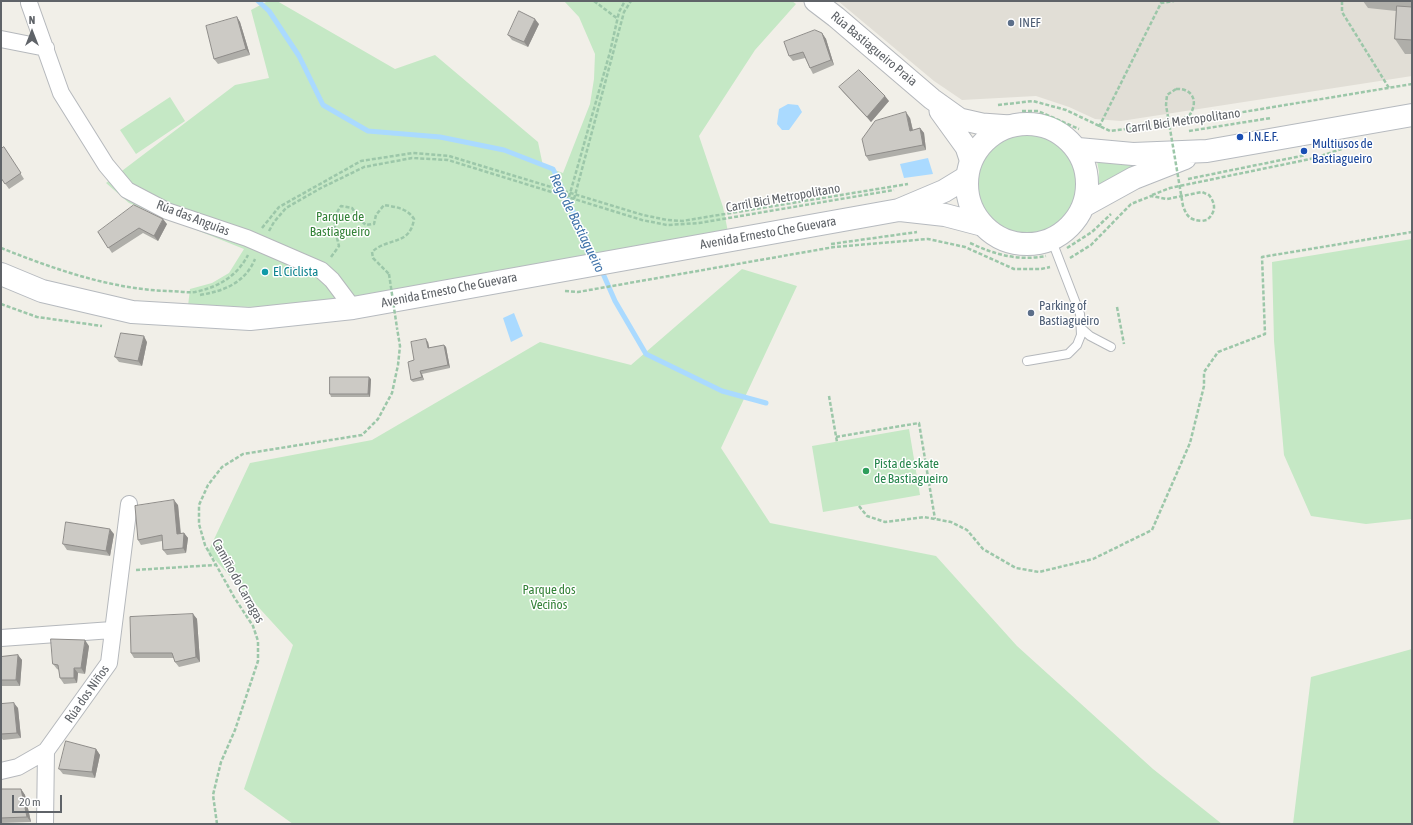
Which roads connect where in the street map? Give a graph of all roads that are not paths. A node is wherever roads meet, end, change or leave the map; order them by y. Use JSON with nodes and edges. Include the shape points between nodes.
{"nodes":[{"id":1,"x":815,"y":1,"type":"edge"},
{"id":2,"x":29,"y":3,"type":"dead end"},
{"id":3,"x":1,"y":39,"type":"edge"},
{"id":4,"x":46,"y":48,"type":"junction"},
{"id":5,"x":932,"y":99,"type":"junction"},
{"id":6,"x":1412,"y":115,"type":"edge"},
{"id":7,"x":1013,"y":119,"type":"junction"},
{"id":8,"x":1081,"y":140,"type":"junction"},
{"id":9,"x":1207,"y":151,"type":"junction"},
{"id":10,"x":969,"y":169,"type":"junction"},
{"id":11,"x":1085,"y":205,"type":"junction"},
{"id":12,"x":899,"y":210,"type":"junction"},
{"id":13,"x":983,"y":226,"type":"junction"},
{"id":14,"x":1052,"y":241,"type":"junction"},
{"id":15,"x":1,"y":274,"type":"edge"},
{"id":16,"x":353,"y":308,"type":"junction"},
{"id":17,"x":1081,"y":328,"type":"junction"},
{"id":18,"x":1111,"y":347,"type":"dead end"},
{"id":19,"x":1026,"y":361,"type":"dead end"},
{"id":20,"x":129,"y":504,"type":"dead end"},
{"id":21,"x":112,"y":630,"type":"junction"},
{"id":22,"x":1,"y":638,"type":"edge"},
{"id":23,"x":46,"y":751,"type":"junction"},
{"id":24,"x":1,"y":771,"type":"edge"},
{"id":25,"x":45,"y":824,"type":"edge"}],
"edges":[{"from":1,"to":5,"type":"street","name":"Rúa Bastiagueiro Praia"},
{"from":2,"to":4,"type":"street","name":"Rúa das Anguías"},
{"from":3,"to":4,"type":"street"},
{"from":4,"to":16,"type":"street","name":"Rúa das Anguías","via":[[61,93],[106,165],[127,190],[167,211],[257,243],[321,270]]},
{"from":5,"to":7,"type":"street","via":[[960,119],[982,124]]},
{"from":5,"to":10,"type":"street","via":[[966,147]]},
{"from":6,"to":9,"type":"main road"},
{"from":7,"to":8,"type":"main road","via":[[1040,124]]},
{"from":7,"to":10,"type":"main road","via":[[981,144]]},
{"from":8,"to":9,"type":"main road","via":[[1133,154]]},
{"from":8,"to":11,"type":"main road","via":[[1088,178]]},
{"from":9,"to":11,"type":"main road","via":[[1134,178]]},
{"from":10,"to":12,"type":"main road","name":"Avenida Ernesto Che Guevara","via":[[944,191]]},
{"from":10,"to":13,"type":"main road","via":[[971,206]]},
{"from":11,"to":14,"type":"main road"},
{"from":12,"to":13,"type":"main road","name":"Avenida Ernesto Che Guevara","via":[[945,215]]},
{"from":12,"to":16,"type":"main road","name":"Avenida Ernesto Che Guevara"},
{"from":13,"to":14,"type":"main road","via":[[998,237],[1029,244]]},
{"from":14,"to":17,"type":"lane","via":[[1080,314]]},
{"from":15,"to":16,"type":"main road","name":"Avenida Ernesto Che Guevara","via":[[42,291],[132,312],[250,319]]},
{"from":17,"to":18,"type":"lane"},
{"from":17,"to":19,"type":"lane","via":[[1078,345],[1068,354]]},
{"from":20,"to":21,"type":"street","name":"Rúa dos Niños"},
{"from":21,"to":22,"type":"street"},
{"from":21,"to":23,"type":"street","name":"Rúa dos Niños","via":[[109,663]]},
{"from":23,"to":24,"type":"street","name":"Rúa dos Niños","via":[[18,767]]},
{"from":23,"to":25,"type":"street"}]}
